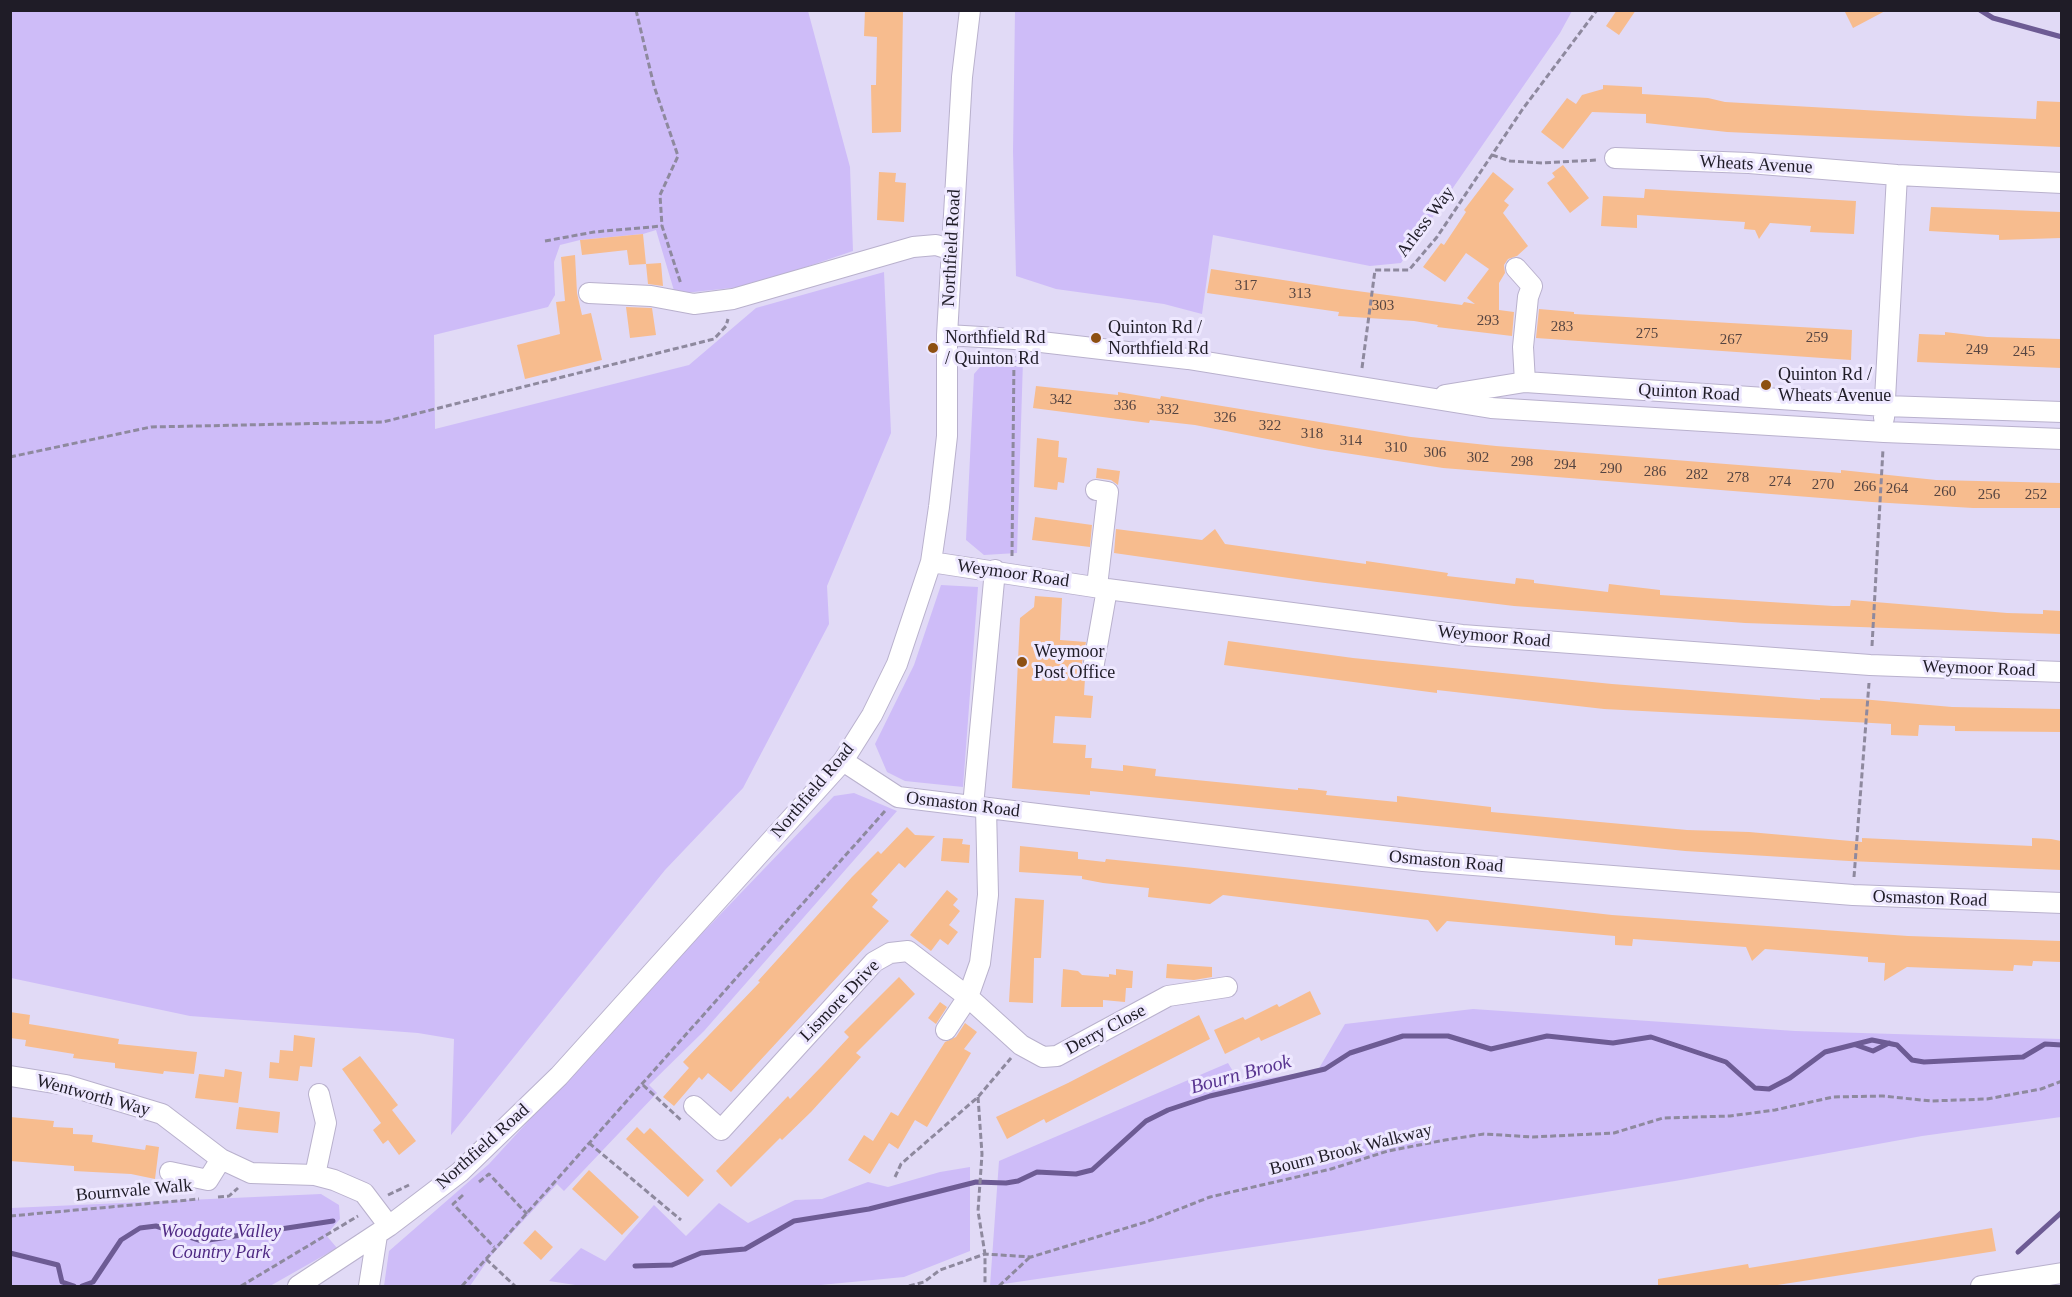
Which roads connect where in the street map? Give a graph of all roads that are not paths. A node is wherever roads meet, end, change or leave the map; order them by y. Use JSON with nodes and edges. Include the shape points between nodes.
{"nodes":[{"id":1,"x":970,"y":10,"type":"edge"},
{"id":2,"x":1615,"y":158,"type":"road end"},
{"id":3,"x":1897,"y":175,"type":"junction"},
{"id":4,"x":2061,"y":183,"type":"edge"},
{"id":5,"x":952,"y":250,"type":"junction"},
{"id":6,"x":1516,"y":268,"type":"dead end"},
{"id":7,"x":589,"y":293,"type":"dead end"},
{"id":8,"x":947,"y":335,"type":"junction"},
{"id":9,"x":1525,"y":382,"type":"junction"},
{"id":10,"x":1425,"y":399,"type":"junction"},
{"id":11,"x":1885,"y":406,"type":"junction"},
{"id":12,"x":2061,"y":412,"type":"edge"},
{"id":13,"x":1884,"y":432,"type":"junction"},
{"id":14,"x":2061,"y":439,"type":"edge"},
{"id":15,"x":1096,"y":490,"type":"dead end"},
{"id":16,"x":931,"y":562,"type":"junction"},
{"id":17,"x":1003,"y":571,"type":"junction"},
{"id":18,"x":1102,"y":588,"type":"junction"},
{"id":19,"x":1093,"y":669,"type":"dead end"},
{"id":20,"x":2061,"y":672,"type":"edge"},
{"id":21,"x":843,"y":761,"type":"junction"},
{"id":22,"x":979,"y":807,"type":"junction"},
{"id":23,"x":2061,"y":903,"type":"edge"},
{"id":24,"x":1227,"y":987,"type":"dead end"},
{"id":25,"x":968,"y":997,"type":"junction"},
{"id":26,"x":946,"y":1030,"type":"dead end"},
{"id":27,"x":10,"y":1076,"type":"edge"},
{"id":28,"x":319,"y":1094,"type":"dead end"},
{"id":29,"x":694,"y":1106,"type":"road end"},
{"id":30,"x":221,"y":1159,"type":"junction"},
{"id":31,"x":170,"y":1172,"type":"dead end"},
{"id":32,"x":315,"y":1175,"type":"junction"},
{"id":33,"x":383,"y":1231,"type":"junction"},
{"id":34,"x":2061,"y":1273,"type":"edge"},
{"id":35,"x":307,"y":1284,"type":"edge"},
{"id":36,"x":369,"y":1287,"type":"edge"},
{"id":37,"x":1981,"y":1287,"type":"edge"}],
"edges":[{"from":1,"to":5,"type":"street","name":"Northfield Road"},
{"from":2,"to":3,"type":"street","name":"Wheats Avenue","via":[[1749,163]]},
{"from":3,"to":4,"type":"street","name":"Wheats Avenue"},
{"from":3,"to":11,"type":"street"},
{"from":5,"to":7,"type":"street","via":[[936,245],[913,247],[733,299],[681,304],[651,296]]},
{"from":5,"to":8,"type":"street","name":"Northfield Road"},
{"from":6,"to":9,"type":"street","via":[[1532,286],[1523,347]]},
{"from":8,"to":10,"type":"street","name":"Quinton Road","via":[[1188,359]]},
{"from":8,"to":16,"type":"street","name":"Northfield Road","via":[[947,436]]},
{"from":9,"to":10,"type":"street","name":"Quinton Road"},
{"from":9,"to":11,"type":"street","name":"Quinton Road"},
{"from":10,"to":13,"type":"street","name":"Quinton Road","via":[[1491,408]]},
{"from":11,"to":12,"type":"street","name":"Quinton Road"},
{"from":11,"to":13,"type":"street"},
{"from":13,"to":14,"type":"street","name":"Quinton Road"},
{"from":15,"to":18,"type":"street","via":[[1108,492]]},
{"from":16,"to":17,"type":"street","name":"Weymoor Road"},
{"from":16,"to":21,"type":"street","name":"Northfield Road","via":[[897,664]]},
{"from":17,"to":18,"type":"street","name":"Weymoor Road"},
{"from":17,"to":22,"type":"street"},
{"from":18,"to":19,"type":"street"},
{"from":18,"to":20,"type":"street","name":"Weymoor Road","via":[[1462,635],[1870,665]]},
{"from":21,"to":22,"type":"street","name":"Osmaston Road","via":[[898,797]]},
{"from":21,"to":33,"type":"street","name":"Northfield Road","via":[[559,1076],[460,1172]]},
{"from":22,"to":23,"type":"street","name":"Osmaston Road","via":[[1423,861],[1853,896]]},
{"from":22,"to":25,"type":"street","via":[[988,895],[980,963]]},
{"from":24,"to":25,"type":"street","name":"Derry Close","via":[[1168,996],[1058,1056],[1043,1057],[1022,1045]]},
{"from":25,"to":26,"type":"street"},
{"from":25,"to":29,"type":"street","name":"Lismore Drive","via":[[908,951],[890,953],[874,962],[721,1130]]},
{"from":27,"to":30,"type":"street","name":"Wentworth Way","via":[[66,1085],[162,1114]]},
{"from":28,"to":32,"type":"street","via":[[326,1123]]},
{"from":30,"to":31,"type":"street","via":[[208,1180]]},
{"from":30,"to":32,"type":"street","name":"Wentworth Way","via":[[251,1173]]},
{"from":32,"to":33,"type":"street","name":"Wentworth Way","via":[[364,1193]]},
{"from":33,"to":35,"type":"street","name":"Northfield Road"},
{"from":33,"to":36,"type":"street"},
{"from":34,"to":37,"type":"street"}]}
